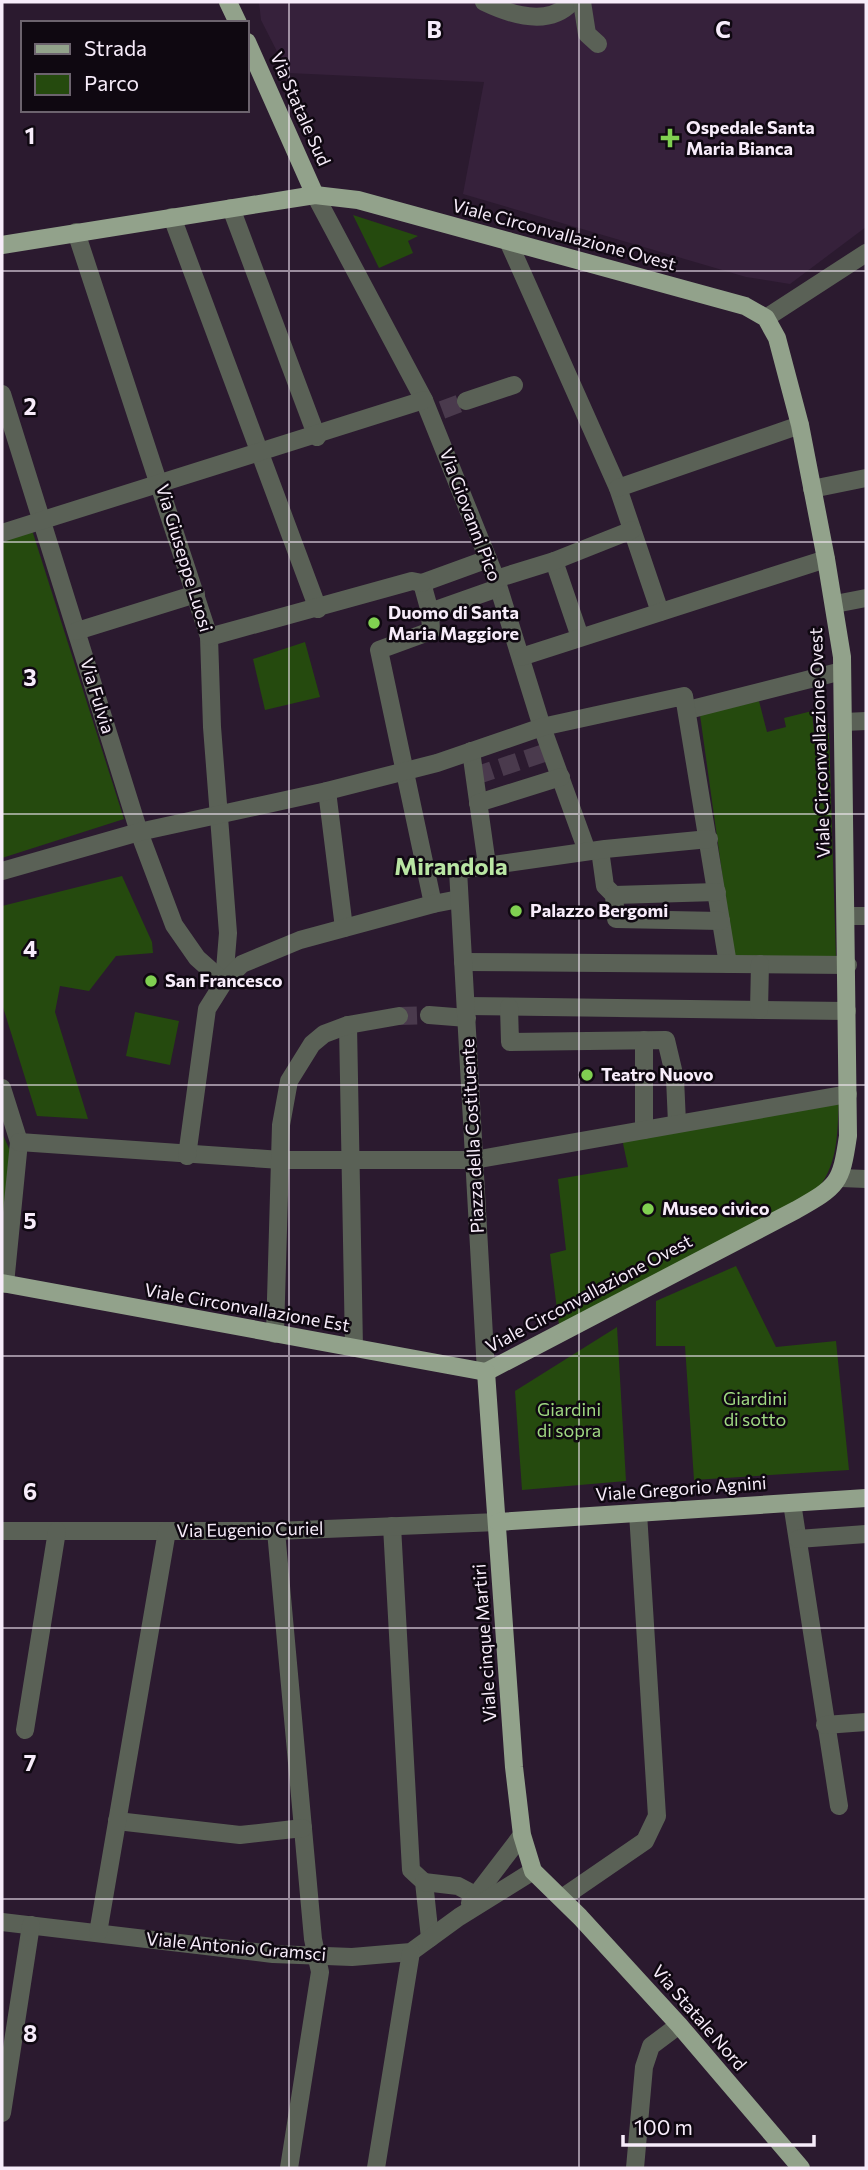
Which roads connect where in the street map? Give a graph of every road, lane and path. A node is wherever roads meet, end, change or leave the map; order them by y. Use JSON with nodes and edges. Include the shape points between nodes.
{"nodes":[{"id":1,"x":228,"y":2,"type":"edge"},
{"id":2,"x":484,"y":2,"type":"edge"},
{"id":3,"x":572,"y":2,"type":"edge"},
{"id":4,"x":582,"y":2,"type":"edge"},
{"id":5,"x":237,"y":21,"type":"edge"},
{"id":6,"x":248,"y":44,"type":"edge"},
{"id":7,"x":598,"y":44,"type":"dead end"},
{"id":8,"x":315,"y":195,"type":"junction"},
{"id":9,"x":231,"y":208,"type":"junction"},
{"id":10,"x":172,"y":217,"type":"junction"},
{"id":11,"x":76,"y":232,"type":"junction"},
{"id":12,"x":508,"y":241,"type":"junction"},
{"id":13,"x":2,"y":245,"type":"edge"},
{"id":14,"x":866,"y":253,"type":"edge"},
{"id":15,"x":766,"y":318,"type":"junction"},
{"id":16,"x":514,"y":385,"type":"dead end"},
{"id":17,"x":2,"y":394,"type":"edge"},
{"id":18,"x":466,"y":401,"type":"tunnel mouth"},
{"id":19,"x":432,"y":408,"type":"junction"},
{"id":20,"x":800,"y":425,"type":"junction"},
{"id":21,"x":317,"y":436,"type":"junction"},
{"id":22,"x":259,"y":453,"type":"junction"},
{"id":23,"x":866,"y":478,"type":"edge"},
{"id":24,"x":160,"y":482,"type":"junction"},
{"id":25,"x":618,"y":488,"type":"junction"},
{"id":26,"x":812,"y":489,"type":"junction"},
{"id":27,"x":42,"y":520,"type":"junction"},
{"id":28,"x":632,"y":530,"type":"junction"},
{"id":29,"x":2,"y":533,"type":"edge"},
{"id":30,"x":488,"y":559,"type":"junction"},
{"id":31,"x":826,"y":559,"type":"junction"},
{"id":32,"x":554,"y":561,"type":"junction"},
{"id":33,"x":422,"y":583,"type":"junction"},
{"id":34,"x":497,"y":584,"type":"junction"},
{"id":35,"x":196,"y":594,"type":"junction"},
{"id":36,"x":866,"y":598,"type":"edge"},
{"id":37,"x":835,"y":604,"type":"junction"},
{"id":38,"x":318,"y":609,"type":"junction"},
{"id":39,"x":430,"y":612,"type":"junction"},
{"id":40,"x":660,"y":612,"type":"junction"},
{"id":41,"x":77,"y":631,"type":"junction"},
{"id":42,"x":580,"y":637,"type":"junction"},
{"id":43,"x":209,"y":638,"type":"junction"},
{"id":44,"x":521,"y":657,"type":"junction"},
{"id":45,"x":842,"y":671,"type":"junction"},
{"id":46,"x":688,"y":709,"type":"junction"},
{"id":47,"x":866,"y":721,"type":"edge"},
{"id":48,"x":844,"y":722,"type":"junction"},
{"id":49,"x":542,"y":727,"type":"junction"},
{"id":50,"x":471,"y":751,"type":"junction"},
{"id":51,"x":403,"y":771,"type":"junction"},
{"id":52,"x":561,"y":777,"type":"junction"},
{"id":53,"x":327,"y":791,"type":"junction"},
{"id":54,"x":478,"y":803,"type":"junction"},
{"id":55,"x":219,"y":815,"type":"junction"},
{"id":56,"x":139,"y":832,"type":"junction"},
{"id":57,"x":709,"y":839,"type":"junction"},
{"id":58,"x":593,"y":851,"type":"junction"},
{"id":59,"x":487,"y":865,"type":"junction"},
{"id":60,"x":2,"y":871,"type":"edge"},
{"id":61,"x":717,"y":891,"type":"junction"},
{"id":62,"x":614,"y":895,"type":"junction"},
{"id":63,"x":459,"y":900,"type":"junction"},
{"id":64,"x":433,"y":904,"type":"junction"},
{"id":65,"x":847,"y":916,"type":"junction"},
{"id":66,"x":866,"y":916,"type":"edge"},
{"id":67,"x":721,"y":920,"type":"junction"},
{"id":68,"x":344,"y":928,"type":"junction"},
{"id":69,"x":463,"y":961,"type":"junction"},
{"id":70,"x":728,"y":964,"type":"junction"},
{"id":71,"x":760,"y":964,"type":"junction"},
{"id":72,"x":848,"y":965,"type":"junction"},
{"id":73,"x":224,"y":982,"type":"junction"},
{"id":74,"x":509,"y":1007,"type":"junction"},
{"id":75,"x":759,"y":1010,"type":"junction"},
{"id":76,"x":467,"y":1012,"type":"junction"},
{"id":77,"x":848,"y":1012,"type":"junction"},
{"id":78,"x":429,"y":1014,"type":"tunnel mouth"},
{"id":79,"x":399,"y":1016,"type":"tunnel mouth"},
{"id":80,"x":348,"y":1025,"type":"junction"},
{"id":81,"x":644,"y":1040,"type":"junction"},
{"id":82,"x":2,"y":1088,"type":"edge"},
{"id":83,"x":848,"y":1094,"type":"junction"},
{"id":84,"x":677,"y":1123,"type":"junction"},
{"id":85,"x":644,"y":1130,"type":"junction"},
{"id":86,"x":19,"y":1142,"type":"junction"},
{"id":87,"x":187,"y":1156,"type":"junction"},
{"id":88,"x":281,"y":1160,"type":"junction"},
{"id":89,"x":474,"y":1160,"type":"junction"},
{"id":90,"x":350,"y":1163,"type":"junction"},
{"id":91,"x":841,"y":1178,"type":"junction"},
{"id":92,"x":866,"y":1179,"type":"edge"},
{"id":93,"x":4,"y":1284,"type":"edge"},
{"id":94,"x":275,"y":1334,"type":"junction"},
{"id":95,"x":354,"y":1348,"type":"junction"},
{"id":96,"x":486,"y":1372,"type":"junction"},
{"id":97,"x":866,"y":1498,"type":"edge"},
{"id":98,"x":792,"y":1503,"type":"junction"},
{"id":99,"x":638,"y":1513,"type":"junction"},
{"id":100,"x":498,"y":1522,"type":"junction"},
{"id":101,"x":392,"y":1526,"type":"junction"},
{"id":102,"x":2,"y":1531,"type":"edge"},
{"id":103,"x":57,"y":1531,"type":"junction"},
{"id":104,"x":167,"y":1531,"type":"junction"},
{"id":105,"x":276,"y":1531,"type":"junction"},
{"id":106,"x":866,"y":1534,"type":"edge"},
{"id":107,"x":798,"y":1539,"type":"junction"},
{"id":108,"x":866,"y":1722,"type":"edge"},
{"id":109,"x":825,"y":1725,"type":"junction"},
{"id":110,"x":25,"y":1730,"type":"dead end"},
{"id":111,"x":839,"y":1806,"type":"dead end"},
{"id":112,"x":117,"y":1821,"type":"junction"},
{"id":113,"x":303,"y":1828,"type":"junction"},
{"id":114,"x":522,"y":1835,"type":"junction"},
{"id":115,"x":533,"y":1871,"type":"junction"},
{"id":116,"x":424,"y":1882,"type":"junction"},
{"id":117,"x":477,"y":1896,"type":"junction"},
{"id":118,"x":562,"y":1898,"type":"junction"},
{"id":119,"x":459,"y":1917,"type":"junction"},
{"id":120,"x":2,"y":1922,"type":"edge"},
{"id":121,"x":31,"y":1925,"type":"junction"},
{"id":122,"x":98,"y":1933,"type":"junction"},
{"id":123,"x":430,"y":1938,"type":"junction"},
{"id":124,"x":411,"y":1952,"type":"junction"},
{"id":125,"x":316,"y":1955,"type":"junction"},
{"id":126,"x":679,"y":2025,"type":"junction"},
{"id":127,"x":2,"y":2113,"type":"edge"},
{"id":128,"x":289,"y":2168,"type":"edge"},
{"id":129,"x":376,"y":2168,"type":"edge"},
{"id":130,"x":635,"y":2168,"type":"edge"},
{"id":131,"x":801,"y":2168,"type":"edge"}],
"edges":[{"from":1,"to":5,"type":"main road"},
{"from":2,"to":3,"type":"street","via":[[538,17],[557,15]]},
{"from":4,"to":7,"type":"street","via":[[587,34]]},
{"from":6,"to":8,"type":"main road","name":"Via Statale Sud"},
{"from":8,"to":9,"type":"main road","name":"Viale Circonvallazione Ovest"},
{"from":8,"to":12,"type":"main road","name":"Viale Circonvallazione Ovest","via":[[358,200]]},
{"from":8,"to":19,"type":"street","name":"Via Giovanni Pico"},
{"from":9,"to":10,"type":"main road","name":"Viale Circonvallazione Ovest"},
{"from":9,"to":21,"type":"street"},
{"from":10,"to":11,"type":"main road","name":"Viale Circonvallazione Ovest"},
{"from":10,"to":22,"type":"street"},
{"from":11,"to":13,"type":"main road","name":"Viale Circonvallazione Ovest"},
{"from":11,"to":24,"type":"street","name":"Via Giuseppe Luosi"},
{"from":12,"to":15,"type":"main road","name":"Viale Circonvallazione Ovest","via":[[745,306]]},
{"from":12,"to":25,"type":"street"},
{"from":14,"to":15,"type":"street"},
{"from":15,"to":20,"type":"main road","name":"Viale Circonvallazione Ovest","via":[[777,338]]},
{"from":16,"to":18,"type":"street"},
{"from":17,"to":27,"type":"street","name":"Via Fulvia"},
{"from":19,"to":21,"type":"street"},
{"from":19,"to":30,"type":"street","name":"Via Giovanni Pico"},
{"from":20,"to":25,"type":"street"},
{"from":20,"to":26,"type":"main road","name":"Viale Circonvallazione Ovest"},
{"from":21,"to":22,"type":"street"},
{"from":22,"to":24,"type":"street"},
{"from":22,"to":38,"type":"street"},
{"from":23,"to":26,"type":"street"},
{"from":24,"to":27,"type":"street"},
{"from":24,"to":35,"type":"street","name":"Via Giuseppe Luosi"},
{"from":25,"to":28,"type":"street"},
{"from":26,"to":31,"type":"main road","name":"Viale Circonvallazione Ovest"},
{"from":27,"to":29,"type":"street"},
{"from":27,"to":41,"type":"street","name":"Via Fulvia"},
{"from":28,"to":32,"type":"street"},
{"from":28,"to":40,"type":"street"},
{"from":30,"to":33,"type":"street"},
{"from":30,"to":34,"type":"street","name":"Via Giovanni Pico"},
{"from":31,"to":37,"type":"main road","name":"Viale Circonvallazione Ovest"},
{"from":31,"to":40,"type":"street"},
{"from":32,"to":34,"type":"street"},
{"from":32,"to":42,"type":"street"},
{"from":33,"to":38,"type":"street"},
{"from":33,"to":39,"type":"street"},
{"from":34,"to":39,"type":"street"},
{"from":34,"to":44,"type":"street","name":"Via Giovanni Pico"},
{"from":35,"to":41,"type":"street"},
{"from":35,"to":43,"type":"street","name":"Via Giuseppe Luosi"},
{"from":36,"to":37,"type":"street"},
{"from":37,"to":45,"type":"main road","name":"Viale Circonvallazione Ovest"},
{"from":38,"to":43,"type":"street"},
{"from":39,"to":51,"type":"street","via":[[431,631],[379,650]]},
{"from":40,"to":42,"type":"street"},
{"from":41,"to":56,"type":"street","name":"Via Fulvia"},
{"from":42,"to":44,"type":"street"},
{"from":43,"to":55,"type":"street","name":"Via Giuseppe Luosi"},
{"from":44,"to":49,"type":"street","name":"Via Giovanni Pico"},
{"from":45,"to":46,"type":"street"},
{"from":45,"to":48,"type":"main road","name":"Viale Circonvallazione Ovest"},
{"from":46,"to":49,"type":"street","via":[[684,696]]},
{"from":46,"to":57,"type":"street"},
{"from":47,"to":48,"type":"street"},
{"from":48,"to":65,"type":"main road","name":"Viale Circonvallazione Ovest"},
{"from":49,"to":50,"type":"street"},
{"from":49,"to":52,"type":"street","name":"Via Giovanni Pico"},
{"from":50,"to":51,"type":"street"},
{"from":50,"to":54,"type":"street"},
{"from":51,"to":53,"type":"street"},
{"from":51,"to":64,"type":"street"},
{"from":52,"to":54,"type":"street"},
{"from":52,"to":58,"type":"street","name":"Via Giovanni Pico"},
{"from":53,"to":55,"type":"street"},
{"from":53,"to":68,"type":"street"},
{"from":54,"to":59,"type":"street"},
{"from":55,"to":56,"type":"street"},
{"from":55,"to":73,"type":"street","name":"Via Giuseppe Luosi","via":[[228,933]]},
{"from":56,"to":60,"type":"street"},
{"from":56,"to":73,"type":"street","name":"Via Fulvia","via":[[174,925],[197,958]]},
{"from":57,"to":58,"type":"street"},
{"from":57,"to":61,"type":"street"},
{"from":58,"to":59,"type":"street"},
{"from":58,"to":62,"type":"street","name":"Via Giovanni Pico","via":[[605,886]]},
{"from":59,"to":63,"type":"street","name":"Piazza della Costituente","via":[[458,870]]},
{"from":61,"to":62,"type":"street"},
{"from":61,"to":67,"type":"street"},
{"from":62,"to":67,"type":"street","name":"Via Giovanni Pico","via":[[615,919]]},
{"from":63,"to":64,"type":"street"},
{"from":63,"to":69,"type":"street","name":"Piazza della Costituente"},
{"from":64,"to":68,"type":"street"},
{"from":65,"to":66,"type":"street"},
{"from":65,"to":72,"type":"main road","name":"Viale Circonvallazione Ovest"},
{"from":67,"to":70,"type":"street"},
{"from":68,"to":73,"type":"street","via":[[242,964]]},
{"from":69,"to":70,"type":"street"},
{"from":69,"to":76,"type":"street","name":"Piazza della Costituente"},
{"from":70,"to":71,"type":"street"},
{"from":71,"to":72,"type":"street"},
{"from":71,"to":75,"type":"street"},
{"from":72,"to":77,"type":"main road","name":"Viale Circonvallazione Ovest"},
{"from":73,"to":87,"type":"street","via":[[207,1009]]},
{"from":74,"to":75,"type":"street"},
{"from":74,"to":76,"type":"street"},
{"from":74,"to":81,"type":"street","via":[[510,1042]]},
{"from":75,"to":77,"type":"street"},
{"from":76,"to":78,"type":"street"},
{"from":76,"to":89,"type":"street","name":"Piazza della Costituente"},
{"from":77,"to":83,"type":"main road","name":"Viale Circonvallazione Ovest"},
{"from":79,"to":80,"type":"street"},
{"from":80,"to":88,"type":"street","via":[[312,1044],[289,1081],[283,1104]]},
{"from":80,"to":90,"type":"street"},
{"from":81,"to":84,"type":"street","via":[[666,1040],[675,1078]]},
{"from":81,"to":85,"type":"street"},
{"from":82,"to":86,"type":"street"},
{"from":83,"to":84,"type":"street"},
{"from":83,"to":91,"type":"main road","name":"Viale Circonvallazione Ovest"},
{"from":84,"to":85,"type":"street"},
{"from":85,"to":89,"type":"street"},
{"from":86,"to":87,"type":"street"},
{"from":86,"to":93,"type":"street"},
{"from":87,"to":88,"type":"street"},
{"from":88,"to":90,"type":"street"},
{"from":88,"to":94,"type":"street"},
{"from":89,"to":90,"type":"street"},
{"from":89,"to":96,"type":"street","name":"Piazza della Costituente"},
{"from":90,"to":95,"type":"street"},
{"from":91,"to":92,"type":"street"},
{"from":91,"to":96,"type":"main road","name":"Viale Circonvallazione Ovest","via":[[796,1210]]},
{"from":93,"to":94,"type":"main road","name":"Viale Circonvallazione Est"},
{"from":94,"to":95,"type":"main road","name":"Viale Circonvallazione Est"},
{"from":95,"to":96,"type":"main road","name":"Viale Circonvallazione Est"},
{"from":96,"to":100,"type":"main road","name":"Viale cinque Martiri"},
{"from":97,"to":98,"type":"main road","name":"Viale Gregorio Agnini"},
{"from":98,"to":99,"type":"main road","name":"Viale Gregorio Agnini"},
{"from":98,"to":107,"type":"street"},
{"from":99,"to":100,"type":"main road","name":"Viale Gregorio Agnini"},
{"from":99,"to":118,"type":"street","via":[[656,1816],[645,1841]]},
{"from":100,"to":101,"type":"street","name":"Via Eugenio Curiel"},
{"from":100,"to":114,"type":"main road","name":"Viale cinque Martiri"},
{"from":101,"to":105,"type":"street","name":"Via Eugenio Curiel"},
{"from":101,"to":116,"type":"street","via":[[411,1870]]},
{"from":102,"to":103,"type":"street","name":"Via Eugenio Curiel"},
{"from":103,"to":104,"type":"street","name":"Via Eugenio Curiel"},
{"from":103,"to":110,"type":"street"},
{"from":104,"to":105,"type":"street","name":"Via Eugenio Curiel"},
{"from":104,"to":112,"type":"street"},
{"from":105,"to":113,"type":"street"},
{"from":106,"to":107,"type":"street"},
{"from":107,"to":109,"type":"street"},
{"from":108,"to":109,"type":"street"},
{"from":109,"to":111,"type":"street"},
{"from":112,"to":113,"type":"street","via":[[240,1835]]},
{"from":112,"to":122,"type":"street"},
{"from":113,"to":125,"type":"street"},
{"from":114,"to":115,"type":"main road","name":"Viale cinque Martiri"},
{"from":114,"to":117,"type":"street"},
{"from":115,"to":118,"type":"main road"},
{"from":115,"to":119,"type":"street"},
{"from":116,"to":117,"type":"street","via":[[458,1886]]},
{"from":116,"to":123,"type":"street"},
{"from":117,"to":119,"type":"street"},
{"from":118,"to":126,"type":"main road","name":"Via Statale Nord"},
{"from":119,"to":123,"type":"street"},
{"from":120,"to":121,"type":"street","name":"Viale Antonio Gramsci"},
{"from":121,"to":122,"type":"street","name":"Viale Antonio Gramsci"},
{"from":121,"to":127,"type":"street"},
{"from":122,"to":125,"type":"street","name":"Viale Antonio Gramsci"},
{"from":123,"to":124,"type":"street"},
{"from":124,"to":125,"type":"street","name":"Viale Antonio Gramsci","via":[[352,1958]]},
{"from":124,"to":129,"type":"street"},
{"from":125,"to":128,"type":"street","via":[[320,1972]]},
{"from":126,"to":130,"type":"street","via":[[651,2046],[644,2067]]},
{"from":126,"to":131,"type":"main road","name":"Via Statale Nord"}]}
